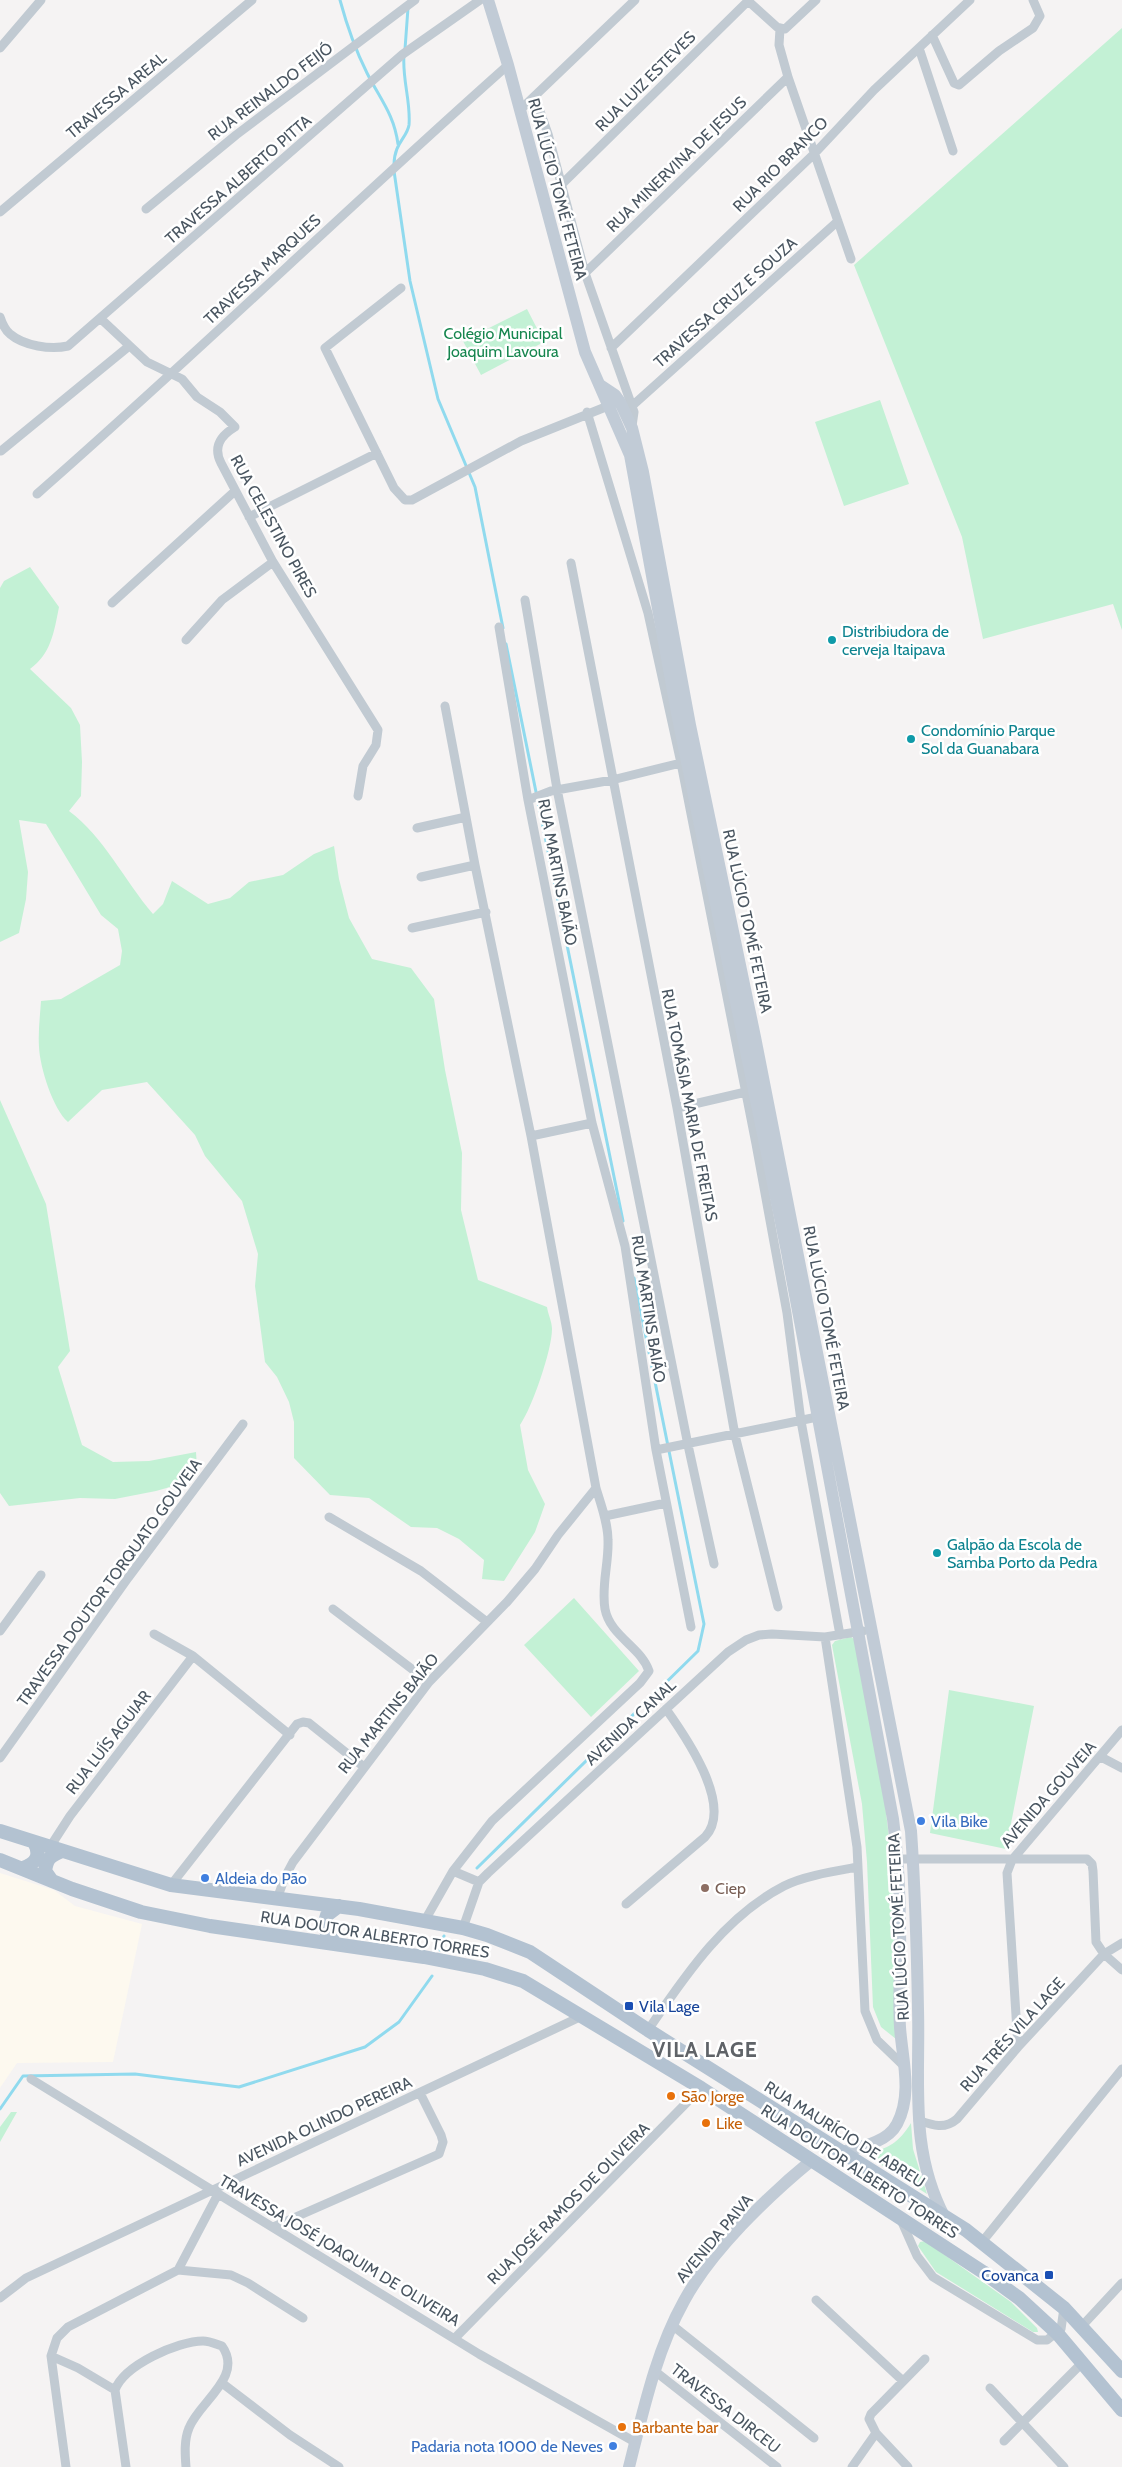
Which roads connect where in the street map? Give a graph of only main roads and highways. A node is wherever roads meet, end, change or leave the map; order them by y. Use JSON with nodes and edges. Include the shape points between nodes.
{"nodes":[{"id":1,"x":488,"y":0,"type":"edge"},
{"id":2,"x":620,"y":404,"type":"junction"},
{"id":3,"x":688,"y":761,"type":"junction"},
{"id":4,"x":824,"y":1416,"type":"junction"},
{"id":5,"x":0,"y":1831,"type":"edge"},
{"id":6,"x":34,"y":1842,"type":"junction"},
{"id":7,"x":56,"y":1849,"type":"junction"},
{"id":8,"x":0,"y":1860,"type":"edge"},
{"id":9,"x":23,"y":1868,"type":"junction"},
{"id":10,"x":52,"y":1881,"type":"junction"},
{"id":11,"x":339,"y":1906,"type":"junction"},
{"id":12,"x":336,"y":1944,"type":"junction"},
{"id":13,"x":841,"y":2152,"type":"junction"},
{"id":14,"x":812,"y":2160,"type":"junction"},
{"id":15,"x":945,"y":2218,"type":"junction"},
{"id":16,"x":1122,"y":2371,"type":"edge"},
{"id":17,"x":1122,"y":2410,"type":"edge"},
{"id":18,"x":629,"y":2467,"type":"edge"}],
"edges":[{"from":1,"to":2,"type":"main road","name":"RUA LÚCIO TOMÉ FETEIRA","via":[[585,352],[600,385],[615,395]]},
{"from":2,"to":3,"type":"main road","name":"RUA LÚCIO TOMÉ FETEIRA"},
{"from":2,"to":3,"type":"main road","name":"RUA LÚCIO TOMÉ FETEIRA","via":[[632,428],[643,472]]},
{"from":3,"to":4,"type":"main road","name":"RUA LÚCIO TOMÉ FETEIRA","via":[[787,1252]]},
{"from":4,"to":13,"type":"main road","name":"RUA LÚCIO TOMÉ FETEIRA","via":[[857,1632],[893,1818],[898,1859],[900,2026],[905,2067],[904,2100],[892,2131],[870,2144]]},
{"from":4,"to":15,"type":"main road","name":"RUA LÚCIO TOMÉ FETEIRA","via":[[834,1448],[872,1629],[911,1831],[917,1943],[918,2120],[922,2160]]},
{"from":5,"to":6,"type":"main road","name":"RUA MAURÍCIO DE ABREU"},
{"from":6,"to":7,"type":"main road","name":"RUA MAURÍCIO DE ABREU"},
{"from":6,"to":9,"type":"main road","via":[[39,1850],[38,1858]]},
{"from":7,"to":10,"type":"main road","via":[[47,1861],[45,1871]]},
{"from":7,"to":11,"type":"main road","name":"RUA MAURÍCIO DE ABREU","via":[[171,1885]]},
{"from":8,"to":9,"type":"main road","name":"RUA DOUTOR ALBERTO TORRES"},
{"from":9,"to":10,"type":"main road","name":"RUA DOUTOR ALBERTO TORRES"},
{"from":10,"to":12,"type":"main road","name":"RUA DOUTOR ALBERTO TORRES","via":[[141,1912],[210,1926]]},
{"from":11,"to":12,"type":"main road","via":[[327,1915],[324,1926]]},
{"from":11,"to":13,"type":"main road","name":"RUA MAURÍCIO DE ABREU","via":[[463,1928],[530,1952]]},
{"from":12,"to":14,"type":"main road","name":"RUA DOUTOR ALBERTO TORRES","via":[[424,1957],[504,1974],[529,1983]]},
{"from":13,"to":15,"type":"main road","name":"RUA MAURÍCIO DE ABREU"},
{"from":14,"to":17,"type":"main road","name":"RUA DOUTOR ALBERTO TORRES","via":[[1019,2298],[1056,2332]]},
{"from":14,"to":18,"type":"main road","name":"AVENIDA PAIVA","via":[[754,2214],[692,2287],[672,2325]]},
{"from":15,"to":16,"type":"main road","name":"RUA MAURÍCIO DE ABREU","via":[[982,2242],[1064,2308]]}]}
